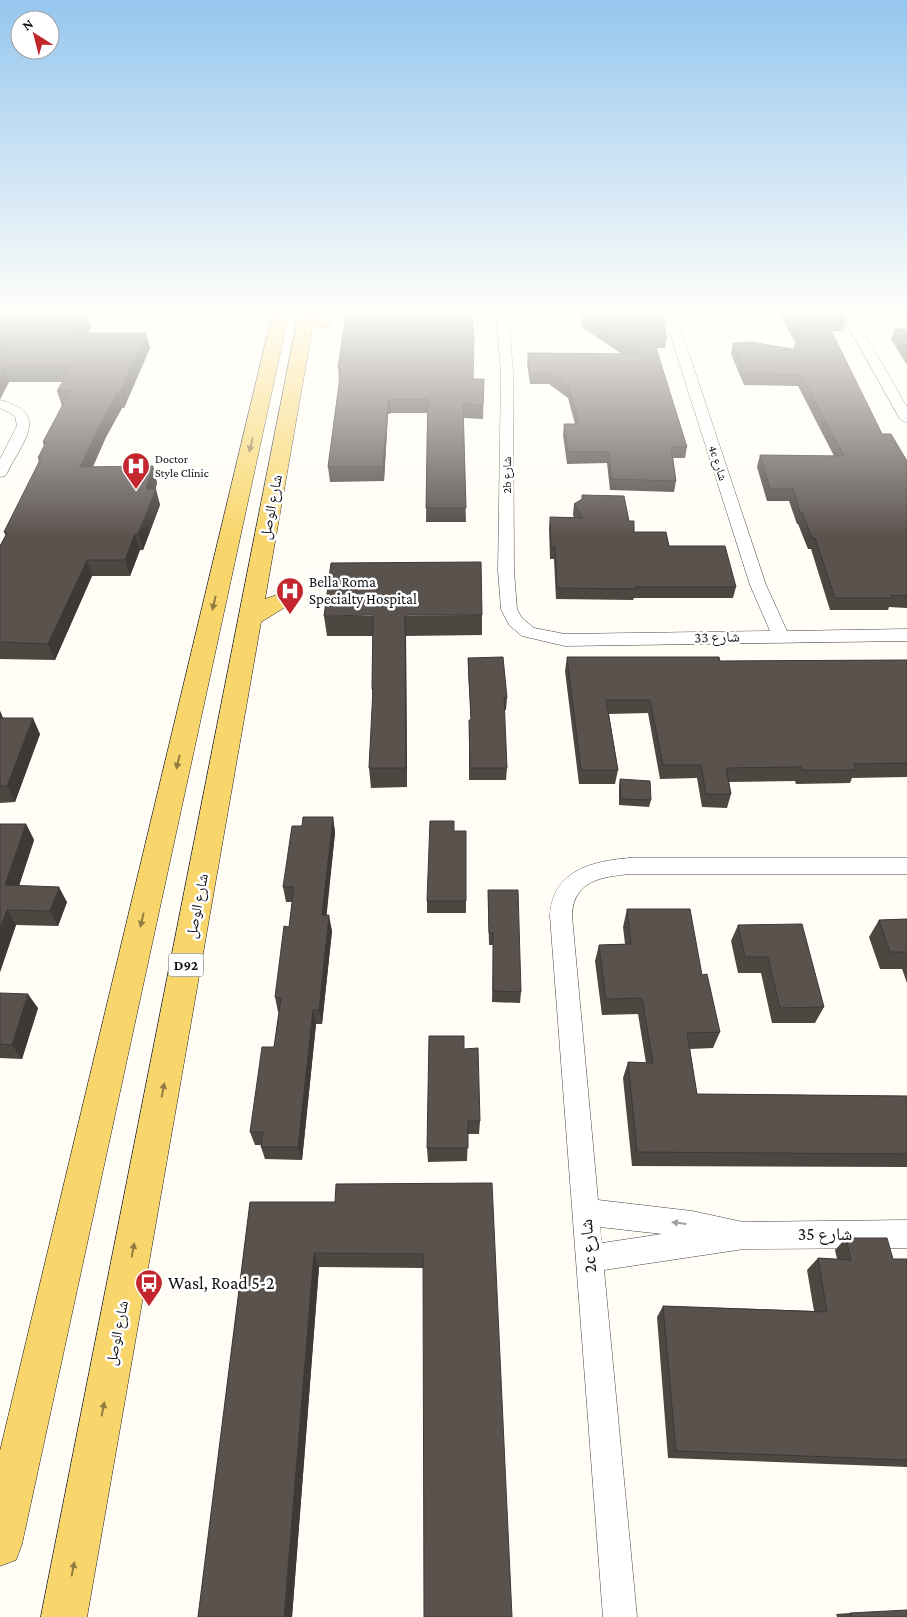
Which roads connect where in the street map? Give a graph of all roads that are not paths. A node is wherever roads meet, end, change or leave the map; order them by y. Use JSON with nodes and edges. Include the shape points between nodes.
{"nodes":[{"id":1,"x":276,"y":387,"type":"edge"},
{"id":2,"x":283,"y":387,"type":"edge"},
{"id":3,"x":507,"y":387,"type":"edge"},
{"id":4,"x":694,"y":387,"type":"edge"},
{"id":5,"x":889,"y":387,"type":"edge"},
{"id":6,"x":5,"y":405,"type":"edge"},
{"id":7,"x":907,"y":418,"type":"edge"},
{"id":8,"x":0,"y":473,"type":"edge"},
{"id":9,"x":758,"y":585,"type":"junction"},
{"id":10,"x":280,"y":601,"type":"dead end"},
{"id":11,"x":250,"y":618,"type":"junction"},
{"id":12,"x":528,"y":632,"type":"joint"},
{"id":13,"x":907,"y":635,"type":"edge"},
{"id":14,"x":759,"y":636,"type":"junction"},
{"id":15,"x":781,"y":636,"type":"junction"},
{"id":16,"x":907,"y":866,"type":"edge"},
{"id":17,"x":585,"y":1212,"type":"junction"},
{"id":18,"x":907,"y":1234,"type":"edge"},
{"id":19,"x":744,"y":1235,"type":"junction"},
{"id":20,"x":589,"y":1258,"type":"junction"},
{"id":21,"x":0,"y":1544,"type":"edge"},
{"id":22,"x":64,"y":1617,"type":"edge"},
{"id":23,"x":620,"y":1617,"type":"edge"}],
"edges":[{"from":1,"to":21,"type":"main road","name":"شارع الوصل","number":"D92","one_way":true},
{"from":2,"to":11,"type":"main road","name":"شارع الوصل","number":"D92"},
{"from":3,"to":12,"type":"street","name":"2b شارع","via":[[508,600],[515,621]]},
{"from":4,"to":9,"type":"street","name":"4c شارع"},
{"from":5,"to":7,"type":"street"},
{"from":6,"to":8,"type":"street","via":[[19,411],[24,418],[24,426]]},
{"from":9,"to":14,"type":"street","name":"4c شارع"},
{"from":9,"to":15,"type":"street","name":"4c شارع"},
{"from":10,"to":11,"type":"main road"},
{"from":22,"to":11,"type":"main road","name":"شارع الوصل","number":"D92","one_way":true},
{"from":12,"to":14,"type":"street","name":"شارع 33","via":[[565,640]]},
{"from":13,"to":15,"type":"street","name":"شارع 33"},
{"from":14,"to":15,"type":"street","name":"شارع 33"},
{"from":16,"to":17,"type":"street","name":"2c شارع","via":[[630,866],[600,869],[577,879],[563,900],[561,926]]},
{"from":19,"to":17,"type":"street","name":"شارع 35","one_way":true,"via":[[705,1226]]},
{"from":17,"to":20,"type":"street","name":"2c شارع"},
{"from":18,"to":19,"type":"street","name":"شارع 35"},
{"from":19,"to":20,"type":"street","name":"شارع 35"},
{"from":20,"to":23,"type":"street","name":"2c شارع"}]}
